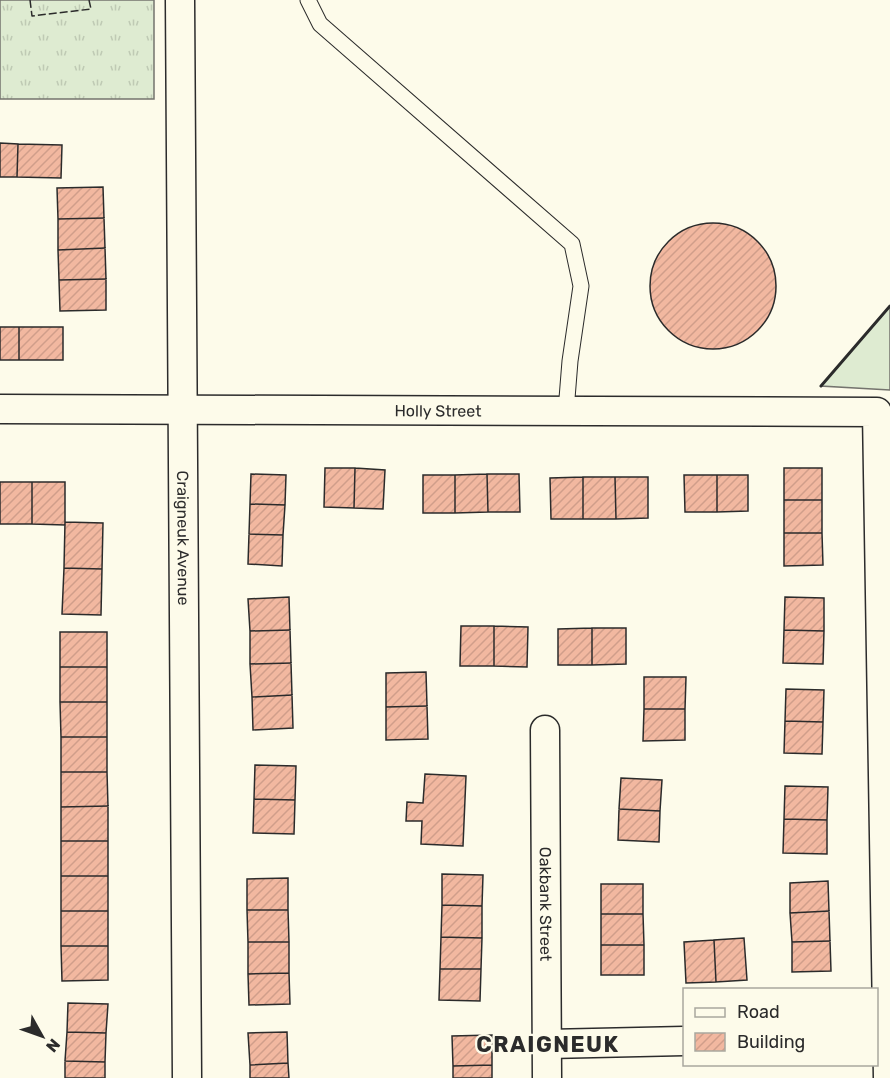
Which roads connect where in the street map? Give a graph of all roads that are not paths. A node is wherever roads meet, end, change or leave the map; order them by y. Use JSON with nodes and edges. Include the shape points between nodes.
{"nodes":[{"id":1,"x":180,"y":0,"type":"edge"},
{"id":2,"x":308,"y":0,"type":"edge"},
{"id":3,"x":0,"y":409,"type":"edge"},
{"id":4,"x":182,"y":411,"type":"junction"},
{"id":5,"x":566,"y":411,"type":"junction"},
{"id":6,"x":885,"y":709,"type":"edge"},
{"id":7,"x":544,"y":730,"type":"dead end"},
{"id":8,"x":884,"y":1037,"type":"edge"},
{"id":9,"x":683,"y":1041,"type":"edge"},
{"id":10,"x":548,"y":1044,"type":"junction"},
{"id":11,"x":187,"y":1078,"type":"edge"},
{"id":12,"x":547,"y":1078,"type":"edge"},
{"id":13,"x":888,"y":1078,"type":"edge"}],
"edges":[{"from":1,"to":4,"type":"street","name":"Craigneuk Avenue"},
{"from":2,"to":5,"type":"lane","via":[[320,24],[572,244],[581,286]]},
{"from":3,"to":4,"type":"street","name":"Holly Street"},
{"from":4,"to":5,"type":"street","name":"Holly Street"},
{"from":4,"to":11,"type":"street","name":"Craigneuk Avenue"},
{"from":5,"to":6,"type":"street","name":"Holly Street","via":[[877,412]]},
{"from":6,"to":8,"type":"street"},
{"from":7,"to":10,"type":"street","name":"Oakbank Street"},
{"from":8,"to":13,"type":"street"},
{"from":9,"to":10,"type":"street"},
{"from":10,"to":12,"type":"street","name":"Oakbank Street"}]}
